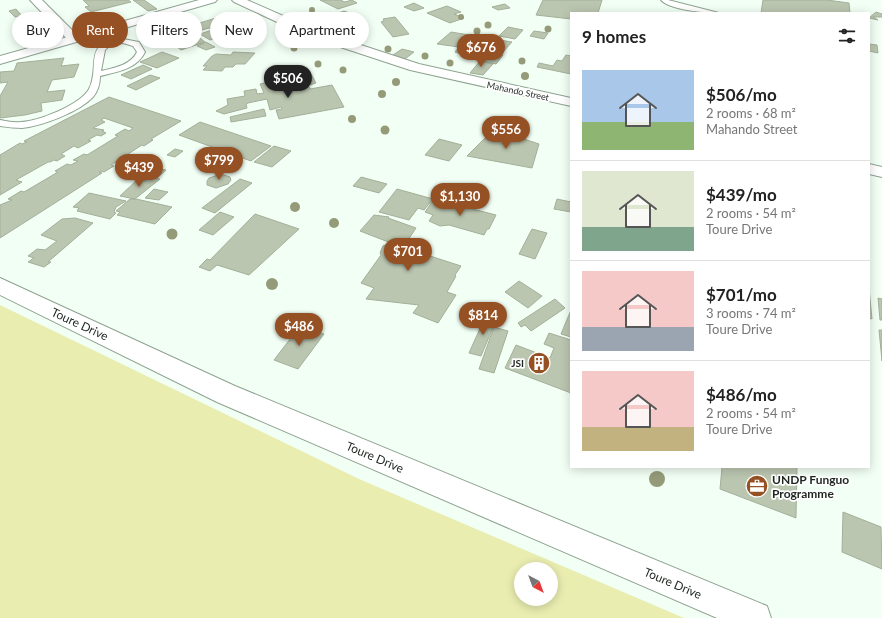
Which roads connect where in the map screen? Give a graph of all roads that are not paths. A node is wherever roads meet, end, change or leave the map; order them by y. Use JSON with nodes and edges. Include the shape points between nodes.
{"nodes":[{"id":1,"x":36,"y":0,"type":"edge"},
{"id":2,"x":211,"y":0,"type":"edge"},
{"id":3,"x":238,"y":0,"type":"edge"},
{"id":4,"x":664,"y":0,"type":"edge"},
{"id":5,"x":711,"y":12,"type":"edge"},
{"id":6,"x":128,"y":23,"type":"edge"},
{"id":7,"x":72,"y":36,"type":"edge"},
{"id":8,"x":72,"y":39,"type":"edge"},
{"id":9,"x":0,"y":60,"type":"edge"},
{"id":10,"x":96,"y":75,"type":"junction"},
{"id":11,"x":570,"y":102,"type":"edge"},
{"id":12,"x":0,"y":123,"type":"edge"},
{"id":13,"x":870,"y":169,"type":"edge"},
{"id":14,"x":882,"y":172,"type":"edge"},
{"id":15,"x":0,"y":286,"type":"edge"},
{"id":16,"x":755,"y":618,"type":"edge"}],
"edges":[{"from":1,"to":7,"type":"street"},
{"from":2,"to":6,"type":"street"},
{"from":3,"to":11,"type":"street","name":"Mahando Street","via":[[311,33],[415,67]]},
{"from":4,"to":5,"type":"lane"},
{"from":8,"to":9,"type":"street"},
{"from":10,"to":10,"type":"lane","via":[[101,49],[106,45],[119,41],[129,42],[136,45],[141,52],[140,57],[131,63]]},
{"from":10,"to":12,"type":"lane","via":[[94,90],[86,99],[74,106],[42,120],[21,125]]},
{"from":13,"to":14,"type":"street"},
{"from":15,"to":16,"type":"street","name":"Toure Drive","via":[[226,394]]}]}
